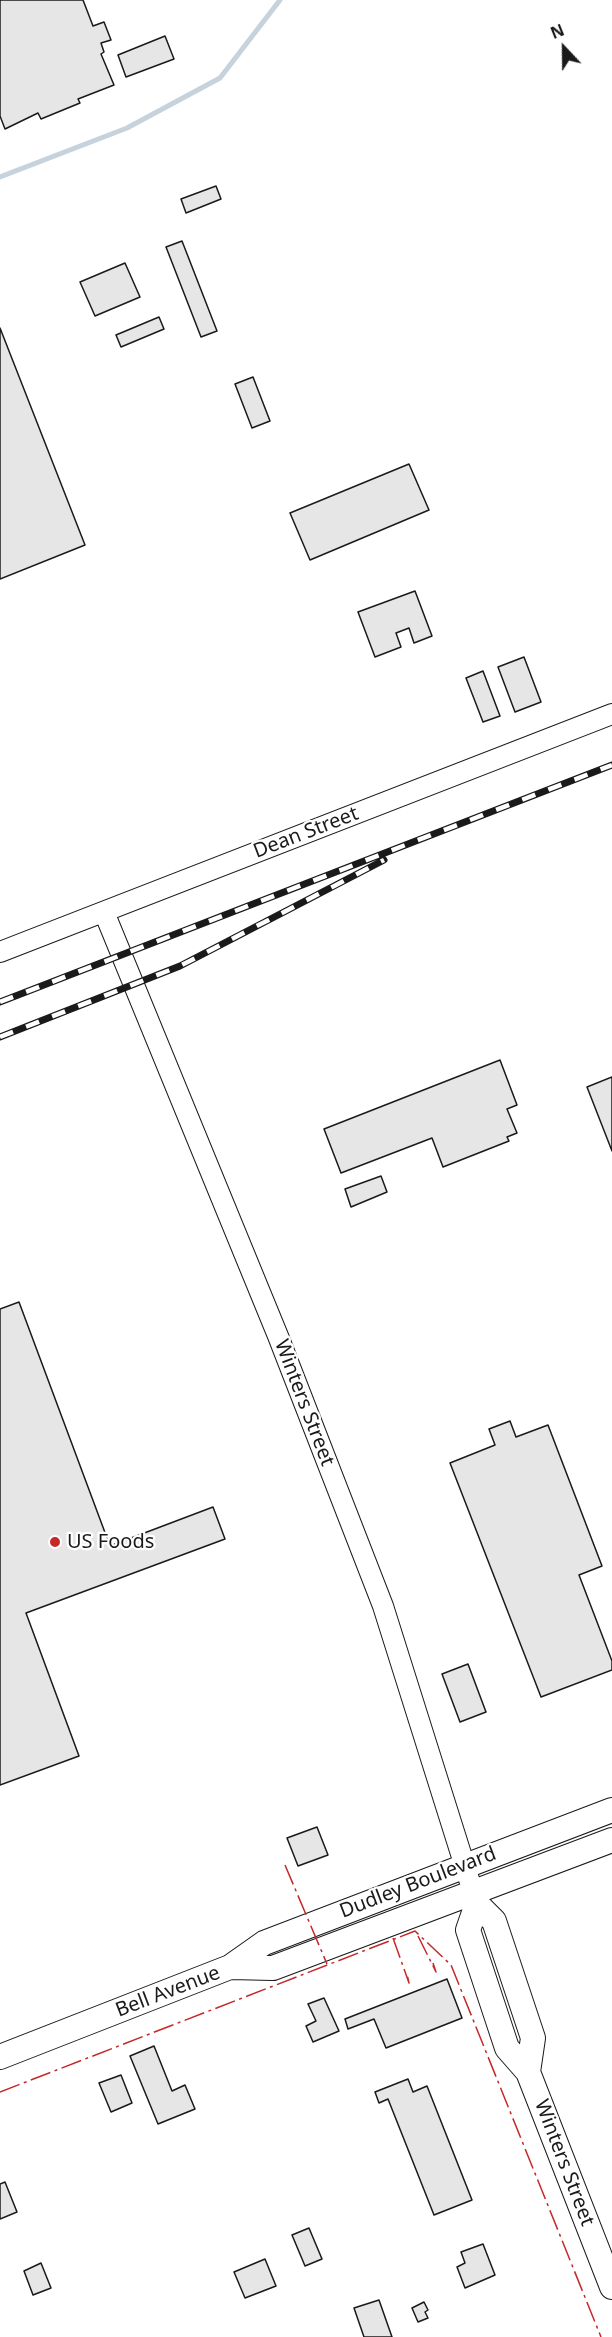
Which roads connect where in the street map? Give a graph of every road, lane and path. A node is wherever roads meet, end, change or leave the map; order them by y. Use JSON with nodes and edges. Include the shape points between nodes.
{"nodes":[{"id":1,"x":612,"y":714,"type":"edge"},
{"id":2,"x":104,"y":912,"type":"junction"},
{"id":3,"x":0,"y":952,"type":"edge"},
{"id":4,"x":612,"y":1810,"type":"edge"},
{"id":5,"x":612,"y":1840,"type":"edge"},
{"id":6,"x":465,"y":1865,"type":"junction"},
{"id":7,"x":475,"y":1898,"type":"junction"},
{"id":8,"x":231,"y":1967,"type":"junction"},
{"id":9,"x":0,"y":2057,"type":"edge"},
{"id":10,"x":612,"y":2287,"type":"edge"}],
"edges":[{"from":1,"to":2,"type":"street","name":"Dean Street"},
{"from":2,"to":3,"type":"street","name":"Dean Street"},
{"from":2,"to":6,"type":"street","name":"Winters Street","via":[[278,1336],[379,1595]]},
{"from":4,"to":6,"type":"main road","name":"Dudley Boulevard"},
{"from":5,"to":7,"type":"main road","name":"Dudley Boulevard"},
{"from":6,"to":7,"type":"street","name":"Winters Street"},
{"from":6,"to":8,"type":"main road","name":"Dudley Boulevard","via":[[264,1943]]},
{"from":7,"to":8,"type":"main road","name":"Bell Avenue","via":[[273,1968]]},
{"from":7,"to":10,"type":"main road","name":"Winters Street","via":[[494,1921],[533,2038],[528,2072]]},
{"from":8,"to":9,"type":"main road","name":"Bell Avenue"}]}
